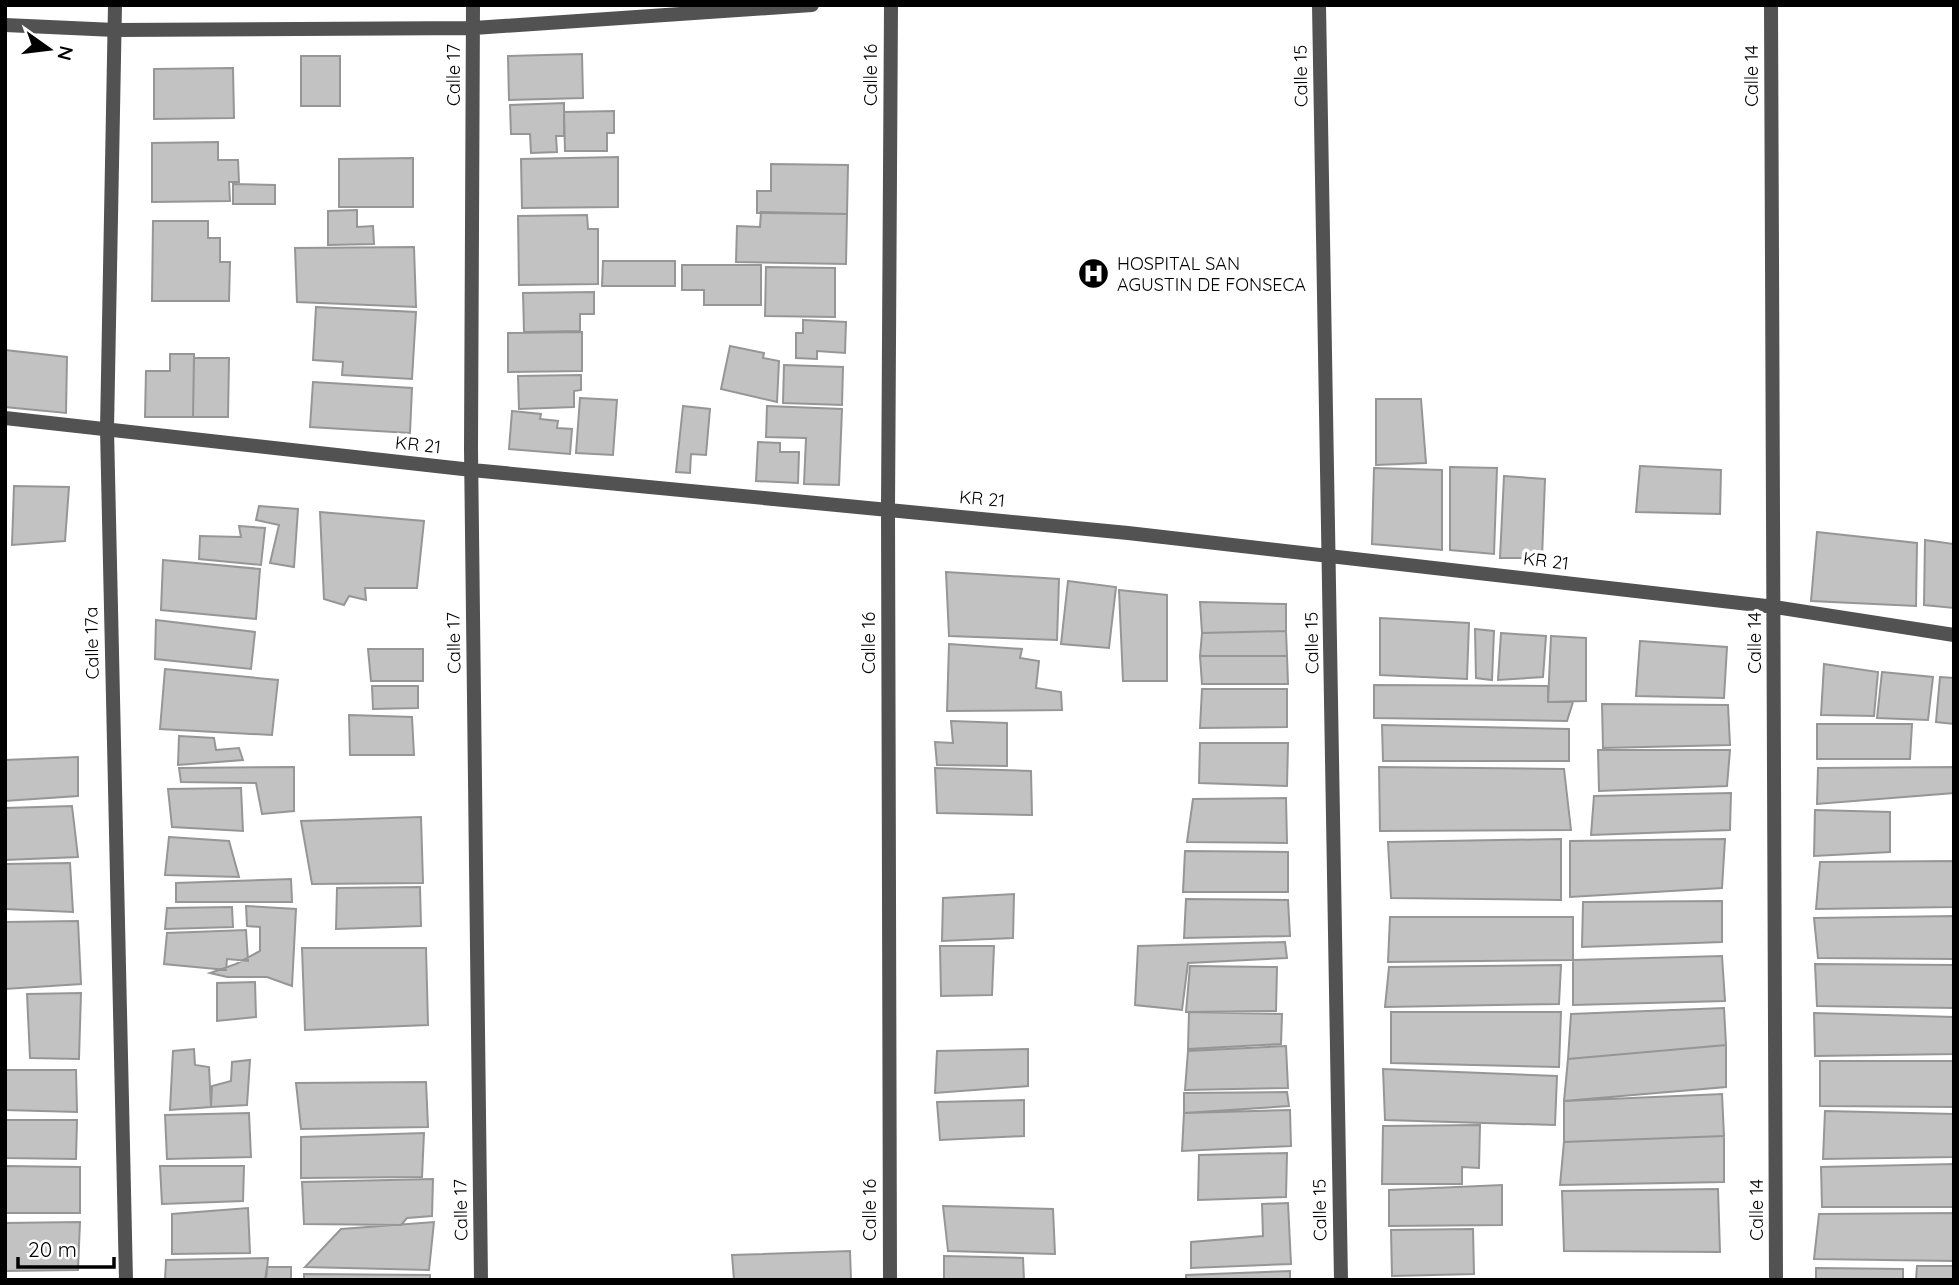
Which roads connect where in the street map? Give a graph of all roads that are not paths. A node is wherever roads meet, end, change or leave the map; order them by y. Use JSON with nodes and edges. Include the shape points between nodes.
{"nodes":[{"id":1,"x":115,"y":5,"type":"edge"},
{"id":2,"x":473,"y":5,"type":"edge"},
{"id":3,"x":812,"y":5,"type":"edge"},
{"id":4,"x":891,"y":5,"type":"edge"},
{"id":5,"x":1319,"y":5,"type":"edge"},
{"id":6,"x":1771,"y":5,"type":"edge"},
{"id":7,"x":5,"y":25,"type":"edge"},
{"id":8,"x":474,"y":28,"type":"junction"},
{"id":9,"x":115,"y":30,"type":"junction"},
{"id":10,"x":5,"y":418,"type":"edge"},
{"id":11,"x":107,"y":429,"type":"junction"},
{"id":12,"x":472,"y":470,"type":"junction"},
{"id":13,"x":888,"y":510,"type":"junction"},
{"id":14,"x":1329,"y":556,"type":"junction"},
{"id":15,"x":1774,"y":607,"type":"junction"},
{"id":16,"x":1954,"y":635,"type":"edge"},
{"id":17,"x":126,"y":1280,"type":"edge"},
{"id":18,"x":481,"y":1280,"type":"edge"},
{"id":19,"x":890,"y":1280,"type":"edge"},
{"id":20,"x":1341,"y":1280,"type":"edge"},
{"id":21,"x":1776,"y":1280,"type":"edge"}],
"edges":[{"from":1,"to":9,"type":"street","name":"Calle 17a"},
{"from":2,"to":8,"type":"street","name":"Calle 17"},
{"from":3,"to":8,"type":"street"},
{"from":4,"to":13,"type":"street","name":"Calle 16"},
{"from":5,"to":14,"type":"street","name":"Calle 15"},
{"from":6,"to":15,"type":"street","name":"Calle 14"},
{"from":7,"to":9,"type":"street"},
{"from":8,"to":9,"type":"street"},
{"from":8,"to":12,"type":"street","name":"Calle 17"},
{"from":9,"to":11,"type":"street","name":"Calle 17a"},
{"from":10,"to":11,"type":"street","name":"KR 21"},
{"from":11,"to":12,"type":"street","name":"KR 21"},
{"from":11,"to":17,"type":"street","name":"Calle 17a"},
{"from":12,"to":13,"type":"street","name":"KR 21"},
{"from":12,"to":18,"type":"street","name":"Calle 17"},
{"from":13,"to":14,"type":"street","name":"KR 21"},
{"from":13,"to":19,"type":"street","name":"Calle 16"},
{"from":14,"to":15,"type":"street","name":"KR 21"},
{"from":14,"to":20,"type":"street","name":"Calle 15"},
{"from":15,"to":16,"type":"street","name":"KR 21"},
{"from":15,"to":21,"type":"street","name":"Calle 14"}]}
